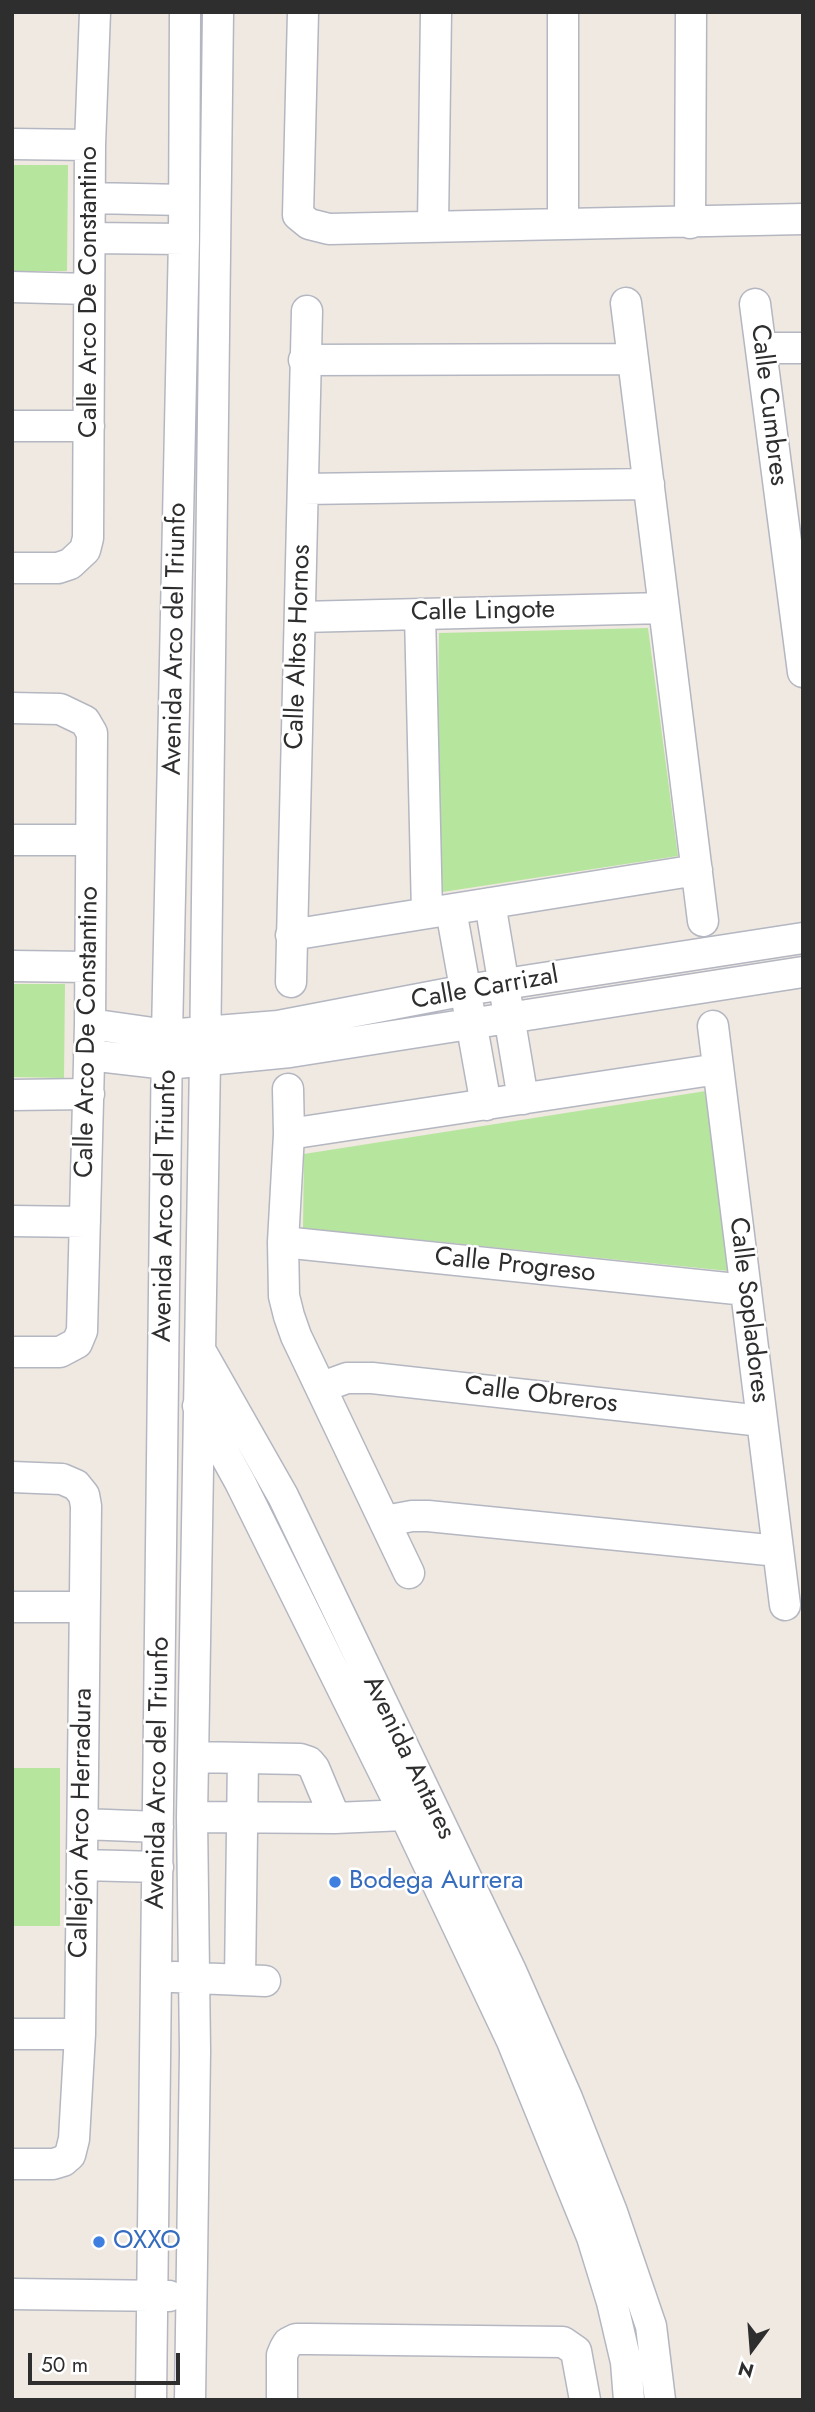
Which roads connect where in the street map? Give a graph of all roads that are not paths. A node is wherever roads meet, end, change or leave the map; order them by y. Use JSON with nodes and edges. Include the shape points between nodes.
{"nodes":[{"id":1,"x":95,"y":12,"type":"edge"},
{"id":2,"x":185,"y":12,"type":"edge"},
{"id":3,"x":218,"y":12,"type":"edge"},
{"id":4,"x":303,"y":12,"type":"edge"},
{"id":5,"x":436,"y":12,"type":"edge"},
{"id":6,"x":563,"y":12,"type":"edge"},
{"id":7,"x":691,"y":12,"type":"edge"},
{"id":8,"x":12,"y":144,"type":"edge"},
{"id":9,"x":90,"y":145,"type":"junction"},
{"id":10,"x":91,"y":198,"type":"junction"},
{"id":11,"x":184,"y":200,"type":"junction"},
{"id":12,"x":803,"y":219,"type":"edge"},
{"id":13,"x":690,"y":223,"type":"junction"},
{"id":14,"x":563,"y":224,"type":"junction"},
{"id":15,"x":433,"y":225,"type":"junction"},
{"id":16,"x":90,"y":237,"type":"junction"},
{"id":17,"x":184,"y":239,"type":"junction"},
{"id":18,"x":12,"y":286,"type":"edge"},
{"id":19,"x":89,"y":289,"type":"junction"},
{"id":20,"x":626,"y":303,"type":"dead end"},
{"id":21,"x":755,"y":304,"type":"dead end"},
{"id":22,"x":307,"y":311,"type":"dead end"},
{"id":23,"x":761,"y":348,"type":"junction"},
{"id":24,"x":803,"y":348,"type":"edge"},
{"id":25,"x":633,"y":359,"type":"junction"},
{"id":26,"x":304,"y":360,"type":"junction"},
{"id":27,"x":12,"y":426,"type":"edge"},
{"id":28,"x":89,"y":426,"type":"junction"},
{"id":29,"x":649,"y":484,"type":"junction"},
{"id":30,"x":303,"y":489,"type":"junction"},
{"id":31,"x":12,"y":568,"type":"edge"},
{"id":32,"x":664,"y":608,"type":"junction"},
{"id":33,"x":420,"y":614,"type":"junction"},
{"id":34,"x":301,"y":617,"type":"junction"},
{"id":35,"x":803,"y":672,"type":"edge"},
{"id":36,"x":12,"y":708,"type":"edge"},
{"id":37,"x":12,"y":840,"type":"edge"},
{"id":38,"x":91,"y":840,"type":"junction"},
{"id":39,"x":697,"y":870,"type":"junction"},
{"id":40,"x":490,"y":903,"type":"junction"},
{"id":41,"x":439,"y":911,"type":"junction"},
{"id":42,"x":704,"y":921,"type":"dead end"},
{"id":43,"x":291,"y":935,"type":"junction"},
{"id":44,"x":803,"y":938,"type":"edge"},
{"id":45,"x":12,"y":966,"type":"edge"},
{"id":46,"x":90,"y":967,"type":"junction"},
{"id":47,"x":803,"y":972,"type":"edge"},
{"id":48,"x":291,"y":982,"type":"dead end"},
{"id":49,"x":504,"y":984,"type":"junction"},
{"id":50,"x":466,"y":990,"type":"junction"},
{"id":51,"x":510,"y":1018,"type":"junction"},
{"id":52,"x":90,"y":1024,"type":"junction"},
{"id":53,"x":471,"y":1024,"type":"junction"},
{"id":54,"x":713,"y":1026,"type":"dead end"},
{"id":55,"x":167,"y":1035,"type":"junction"},
{"id":56,"x":205,"y":1047,"type":"junction"},
{"id":57,"x":89,"y":1055,"type":"junction"},
{"id":58,"x":167,"y":1064,"type":"junction"},
{"id":59,"x":718,"y":1069,"type":"junction"},
{"id":60,"x":288,"y":1089,"type":"dead end"},
{"id":61,"x":89,"y":1094,"type":"junction"},
{"id":62,"x":12,"y":1095,"type":"edge"},
{"id":63,"x":523,"y":1099,"type":"junction"},
{"id":64,"x":486,"y":1105,"type":"junction"},
{"id":65,"x":289,"y":1134,"type":"junction"},
{"id":66,"x":12,"y":1221,"type":"edge"},
{"id":67,"x":85,"y":1222,"type":"junction"},
{"id":68,"x":283,"y":1242,"type":"junction"},
{"id":69,"x":746,"y":1290,"type":"junction"},
{"id":70,"x":165,"y":1293,"type":"junction"},
{"id":71,"x":199,"y":1348,"type":"junction"},
{"id":72,"x":12,"y":1352,"type":"edge"},
{"id":73,"x":164,"y":1352,"type":"junction"},
{"id":74,"x":322,"y":1387,"type":"junction"},
{"id":75,"x":197,"y":1406,"type":"junction"},
{"id":76,"x":762,"y":1421,"type":"junction"},
{"id":77,"x":12,"y":1477,"type":"edge"},
{"id":78,"x":385,"y":1521,"type":"junction"},
{"id":79,"x":778,"y":1551,"type":"junction"},
{"id":80,"x":409,"y":1573,"type":"dead end"},
{"id":81,"x":785,"y":1605,"type":"dead end"},
{"id":82,"x":12,"y":1607,"type":"edge"},
{"id":83,"x":84,"y":1607,"type":"junction"},
{"id":84,"x":193,"y":1757,"type":"junction"},
{"id":85,"x":243,"y":1758,"type":"junction"},
{"id":86,"x":405,"y":1815,"type":"junction"},
{"id":87,"x":192,"y":1817,"type":"junction"},
{"id":88,"x":243,"y":1818,"type":"junction"},
{"id":89,"x":335,"y":1818,"type":"junction"},
{"id":90,"x":83,"y":1825,"type":"junction"},
{"id":91,"x":158,"y":1827,"type":"junction"},
{"id":92,"x":82,"y":1865,"type":"junction"},
{"id":93,"x":158,"y":1867,"type":"junction"},
{"id":94,"x":156,"y":1977,"type":"junction"},
{"id":95,"x":194,"y":1978,"type":"junction"},
{"id":96,"x":12,"y":2034,"type":"edge"},
{"id":97,"x":80,"y":2034,"type":"junction"},
{"id":98,"x":12,"y":2164,"type":"edge"},
{"id":99,"x":12,"y":2294,"type":"edge"},
{"id":100,"x":151,"y":2295,"type":"junction"},
{"id":101,"x":190,"y":2296,"type":"junction"},
{"id":102,"x":151,"y":2400,"type":"edge"},
{"id":103,"x":190,"y":2400,"type":"edge"},
{"id":104,"x":282,"y":2400,"type":"edge"},
{"id":105,"x":585,"y":2400,"type":"edge"},
{"id":106,"x":629,"y":2400,"type":"edge"},
{"id":107,"x":660,"y":2400,"type":"edge"}],
"edges":[{"from":1,"to":9,"type":"street","name":"Calle Arco De Constantino"},
{"from":2,"to":11,"type":"street","name":"Avenida Arco del Triunfo"},
{"from":3,"to":56,"type":"street","name":"Avenida Arco del Triunfo"},
{"from":4,"to":15,"type":"street","via":[[298,215],[309,224],[329,229]]},
{"from":5,"to":15,"type":"street"},
{"from":6,"to":14,"type":"street"},
{"from":7,"to":13,"type":"street"},
{"from":8,"to":9,"type":"street"},
{"from":9,"to":10,"type":"street","name":"Calle Arco De Constantino"},
{"from":10,"to":11,"type":"street"},
{"from":10,"to":16,"type":"street","name":"Calle Arco De Constantino"},
{"from":11,"to":17,"type":"street","name":"Avenida Arco del Triunfo"},
{"from":12,"to":13,"type":"street"},
{"from":13,"to":14,"type":"street"},
{"from":14,"to":15,"type":"street"},
{"from":16,"to":17,"type":"street"},
{"from":16,"to":19,"type":"street","name":"Calle Arco De Constantino"},
{"from":17,"to":55,"type":"street","name":"Avenida Arco del Triunfo"},
{"from":18,"to":19,"type":"street"},
{"from":19,"to":28,"type":"street","name":"Calle Arco De Constantino"},
{"from":20,"to":25,"type":"street"},
{"from":21,"to":23,"type":"street","name":"Calle Cumbres"},
{"from":22,"to":26,"type":"street","name":"Calle Altos Hornos"},
{"from":23,"to":24,"type":"street"},
{"from":23,"to":35,"type":"street","name":"Calle Cumbres"},
{"from":25,"to":26,"type":"street"},
{"from":25,"to":29,"type":"street"},
{"from":26,"to":30,"type":"street","name":"Calle Altos Hornos"},
{"from":27,"to":28,"type":"street"},
{"from":28,"to":31,"type":"street","name":"Calle Arco De Constantino","via":[[85,550],[58,568]]},
{"from":29,"to":30,"type":"street"},
{"from":29,"to":32,"type":"street"},
{"from":30,"to":34,"type":"street","name":"Calle Altos Hornos"},
{"from":32,"to":33,"type":"street","name":"Calle Lingote"},
{"from":32,"to":39,"type":"street"},
{"from":33,"to":34,"type":"street","name":"Calle Lingote"},
{"from":33,"to":41,"type":"street"},
{"from":34,"to":43,"type":"street","name":"Calle Altos Hornos"},
{"from":36,"to":38,"type":"street","name":"Calle Arco De Constantino","via":[[60,709],[85,721],[92,733]]},
{"from":37,"to":38,"type":"street"},
{"from":38,"to":46,"type":"street","name":"Calle Arco De Constantino"},
{"from":39,"to":40,"type":"street"},
{"from":39,"to":42,"type":"street"},
{"from":40,"to":41,"type":"street"},
{"from":40,"to":49,"type":"street"},
{"from":41,"to":43,"type":"street"},
{"from":41,"to":50,"type":"street"},
{"from":43,"to":48,"type":"street","name":"Calle Altos Hornos"},
{"from":44,"to":49,"type":"street","name":"Calle Carrizal"},
{"from":45,"to":46,"type":"street"},
{"from":46,"to":52,"type":"street","name":"Calle Arco De Constantino"},
{"from":47,"to":51,"type":"street","name":"Calle Carrizal"},
{"from":49,"to":50,"type":"street","name":"Calle Carrizal"},
{"from":49,"to":51,"type":"street"},
{"from":50,"to":53,"type":"street"},
{"from":50,"to":56,"type":"street","name":"Calle Carrizal","via":[[278,1026]]},
{"from":51,"to":53,"type":"street","name":"Calle Carrizal"},
{"from":51,"to":63,"type":"street"},
{"from":52,"to":55,"type":"street","name":"Calle Carrizal"},
{"from":52,"to":57,"type":"street","name":"Calle Arco De Constantino"},
{"from":53,"to":56,"type":"street","name":"Calle Carrizal","via":[[290,1052]]},
{"from":53,"to":64,"type":"street"},
{"from":54,"to":59,"type":"street","name":"Calle Sopladores"},
{"from":55,"to":56,"type":"street","name":"Calle Carrizal"},
{"from":55,"to":58,"type":"street","name":"Avenida Arco del Triunfo"},
{"from":56,"to":58,"type":"street","name":"Calle Carrizal"},
{"from":56,"to":71,"type":"street","name":"Avenida Arco del Triunfo"},
{"from":57,"to":58,"type":"street","name":"Calle Carrizal"},
{"from":57,"to":61,"type":"street","name":"Calle Arco De Constantino"},
{"from":58,"to":70,"type":"street","name":"Avenida Arco del Triunfo"},
{"from":59,"to":63,"type":"street"},
{"from":59,"to":69,"type":"street","name":"Calle Sopladores"},
{"from":60,"to":65,"type":"street"},
{"from":61,"to":62,"type":"street"},
{"from":61,"to":67,"type":"street","name":"Calle Arco De Constantino"},
{"from":63,"to":64,"type":"street"},
{"from":64,"to":65,"type":"street"},
{"from":65,"to":68,"type":"street"},
{"from":66,"to":67,"type":"street"},
{"from":67,"to":72,"type":"street","name":"Calle Arco De Constantino","via":[[84,1314],[77,1343],[60,1352]]},
{"from":68,"to":69,"type":"street","name":"Calle Progreso"},
{"from":68,"to":74,"type":"street","via":[[289,1316]]},
{"from":69,"to":76,"type":"street","name":"Calle Sopladores"},
{"from":70,"to":71,"type":"street","name":"Avenida Antares"},
{"from":70,"to":73,"type":"street","name":"Avenida Arco del Triunfo"},
{"from":71,"to":75,"type":"street","name":"Avenida Arco del Triunfo"},
{"from":71,"to":107,"type":"street","name":"Avenida Antares","via":[[283,1496],[568,2098],[652,2326]]},
{"from":73,"to":75,"type":"street","name":"Avenida Antares"},
{"from":73,"to":91,"type":"street","name":"Avenida Arco del Triunfo"},
{"from":74,"to":76,"type":"street","name":"Calle Obreros","via":[[347,1378],[372,1378]]},
{"from":74,"to":78,"type":"street"},
{"from":75,"to":84,"type":"street","name":"Avenida Arco del Triunfo"},
{"from":75,"to":86,"type":"street","name":"Avenida Antares","via":[[240,1482]]},
{"from":76,"to":79,"type":"street","name":"Calle Sopladores"},
{"from":77,"to":83,"type":"street","name":"Callejón Arco Herradura","via":[[62,1479],[76,1485],[83,1495]]},
{"from":78,"to":79,"type":"street","via":[[428,1516]]},
{"from":78,"to":80,"type":"street"},
{"from":79,"to":81,"type":"street","name":"Calle Sopladores"},
{"from":82,"to":83,"type":"street"},
{"from":83,"to":90,"type":"street","name":"Callejón Arco Herradura"},
{"from":84,"to":85,"type":"street"},
{"from":84,"to":87,"type":"street","name":"Avenida Arco del Triunfo"},
{"from":85,"to":88,"type":"street"},
{"from":85,"to":89,"type":"street","via":[[309,1762]]},
{"from":86,"to":89,"type":"street"},
{"from":86,"to":106,"type":"street","name":"Avenida Antares","via":[[512,2041],[592,2237],[626,2362]]},
{"from":87,"to":88,"type":"street"},
{"from":87,"to":95,"type":"street","name":"Avenida Arco del Triunfo"},
{"from":88,"to":89,"type":"street"},
{"from":88,"to":95,"type":"street","via":[[252,1980]]},
{"from":90,"to":91,"type":"street"},
{"from":90,"to":92,"type":"street","name":"Callejón Arco Herradura"},
{"from":91,"to":93,"type":"street","name":"Avenida Arco del Triunfo"},
{"from":92,"to":93,"type":"street"},
{"from":92,"to":97,"type":"street","name":"Callejón Arco Herradura"},
{"from":93,"to":94,"type":"street","name":"Avenida Arco del Triunfo"},
{"from":94,"to":95,"type":"street"},
{"from":94,"to":100,"type":"street","name":"Avenida Arco del Triunfo"},
{"from":95,"to":101,"type":"street","name":"Avenida Arco del Triunfo"},
{"from":96,"to":97,"type":"street"},
{"from":97,"to":98,"type":"street","name":"Callejón Arco Herradura","via":[[70,2155],[53,2164]]},
{"from":99,"to":100,"type":"street"},
{"from":100,"to":101,"type":"street"},
{"from":100,"to":102,"type":"street","name":"Avenida Arco del Triunfo"},
{"from":101,"to":103,"type":"street","name":"Avenida Arco del Triunfo"},
{"from":104,"to":105,"type":"street","via":[[282,2355],[288,2343],[309,2339],[554,2340],[571,2346],[578,2358]]}]}
